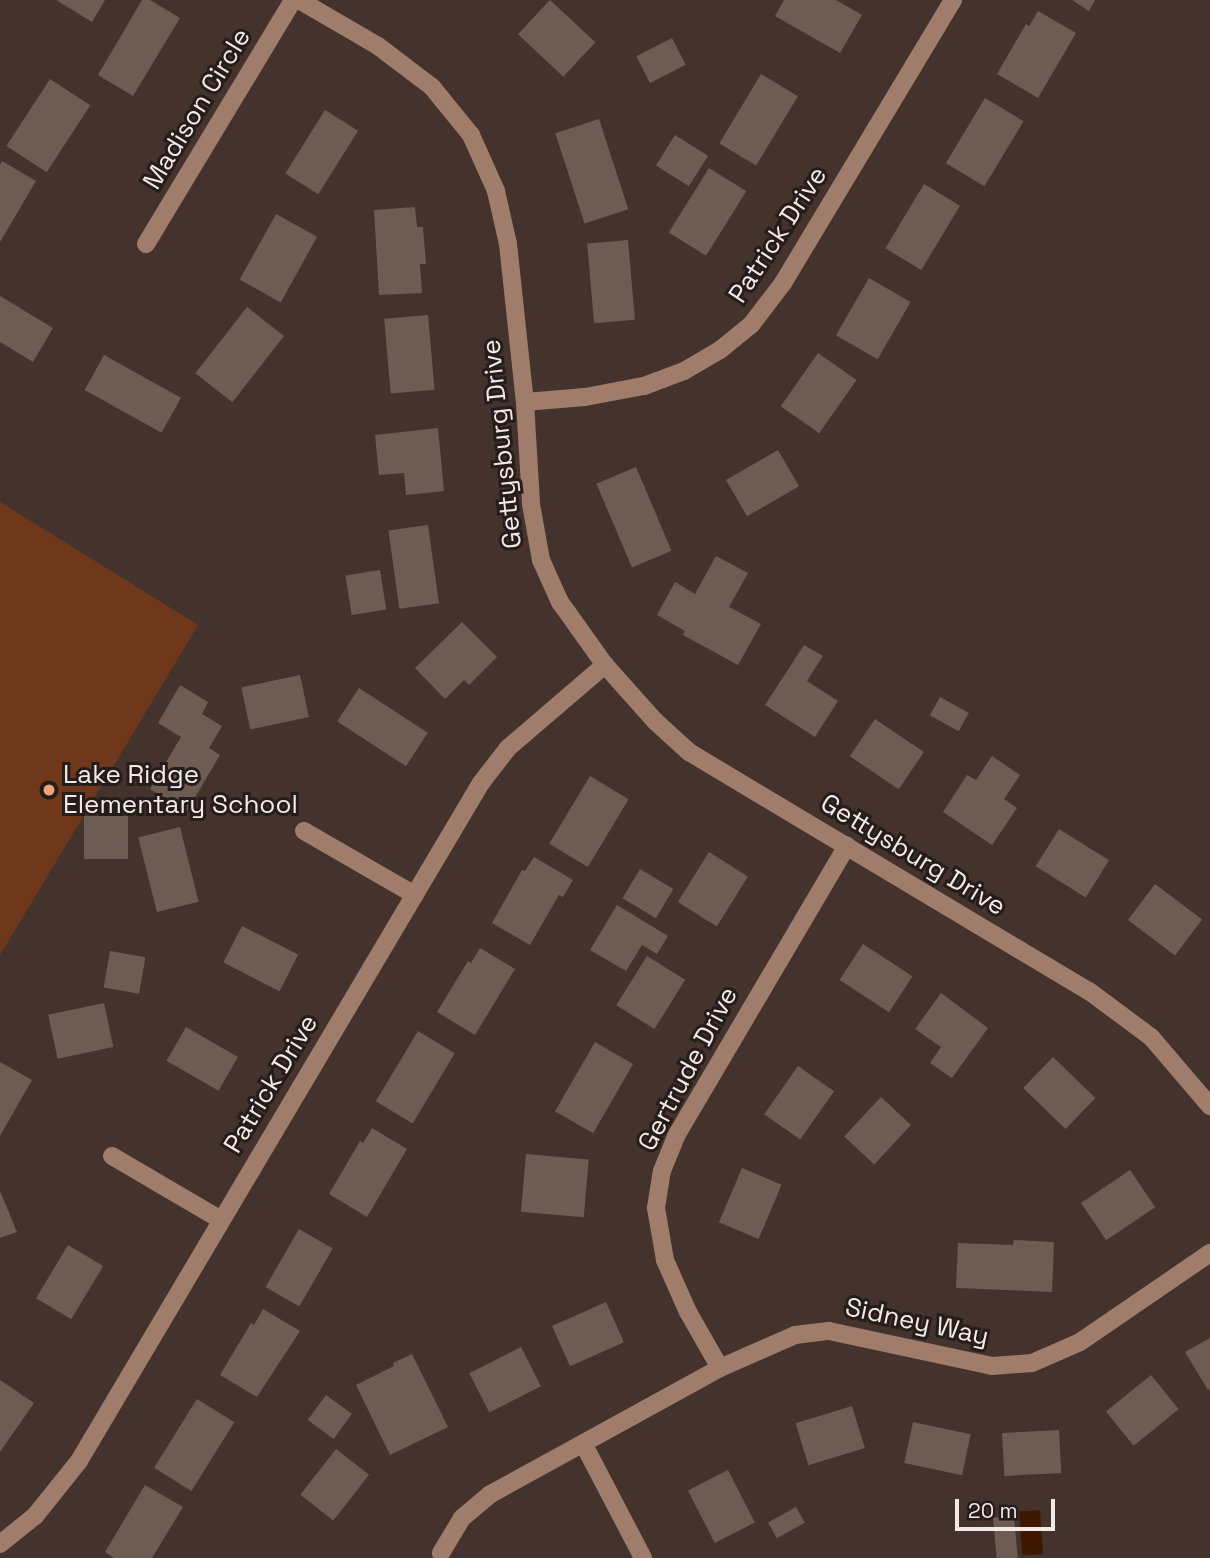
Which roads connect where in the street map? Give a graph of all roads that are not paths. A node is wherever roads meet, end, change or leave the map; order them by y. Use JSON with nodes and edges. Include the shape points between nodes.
{"nodes":[{"id":1,"x":296,"y":0,"type":"edge"},
{"id":2,"x":953,"y":0,"type":"edge"},
{"id":3,"x":146,"y":244,"type":"dead end"},
{"id":4,"x":525,"y":402,"type":"junction"},
{"id":5,"x":605,"y":666,"type":"junction"},
{"id":6,"x":304,"y":831,"type":"dead end"},
{"id":7,"x":847,"y":846,"type":"junction"},
{"id":8,"x":415,"y":895,"type":"junction"},
{"id":9,"x":1210,"y":1106,"type":"edge"},
{"id":10,"x":113,"y":1156,"type":"dead end"},
{"id":11,"x":221,"y":1220,"type":"junction"},
{"id":12,"x":1210,"y":1254,"type":"edge"},
{"id":13,"x":720,"y":1368,"type":"junction"},
{"id":14,"x":584,"y":1445,"type":"junction"},
{"id":15,"x":0,"y":1544,"type":"edge"},
{"id":16,"x":440,"y":1553,"type":"dead end"},
{"id":17,"x":643,"y":1558,"type":"edge"}],
"edges":[{"from":1,"to":3,"type":"street","name":"Madison Circle"},
{"from":1,"to":4,"type":"street","name":"Gettysburg Drive","via":[[378,46],[432,87],[471,135],[496,191],[508,244]]},
{"from":2,"to":4,"type":"street","name":"Patrick Drive","via":[[783,283],[751,325],[720,351],[644,386]]},
{"from":4,"to":5,"type":"street","name":"Gettysburg Drive","via":[[531,504],[541,560],[560,602]]},
{"from":5,"to":7,"type":"street","name":"Gettysburg Drive","via":[[689,752]]},
{"from":5,"to":8,"type":"street","name":"Patrick Drive","via":[[508,748],[481,783]]},
{"from":6,"to":8,"type":"street"},
{"from":7,"to":9,"type":"street","name":"Gettysburg Drive","via":[[1089,991],[1151,1037]]},
{"from":7,"to":13,"type":"street","name":"Gertrude Drive","via":[[676,1136],[662,1171],[656,1208],[665,1260]]},
{"from":8,"to":11,"type":"street","name":"Patrick Drive"},
{"from":10,"to":11,"type":"street"},
{"from":11,"to":15,"type":"street","name":"Patrick Drive","via":[[79,1461],[35,1516]]},
{"from":12,"to":13,"type":"street","name":"Sidney Way","via":[[1080,1342],[1032,1363],[992,1366],[829,1331],[795,1335]]},
{"from":13,"to":14,"type":"street","name":"Sidney Way"},
{"from":14,"to":16,"type":"street","name":"Sidney Way","via":[[489,1494],[462,1518]]},
{"from":14,"to":17,"type":"street"}]}
